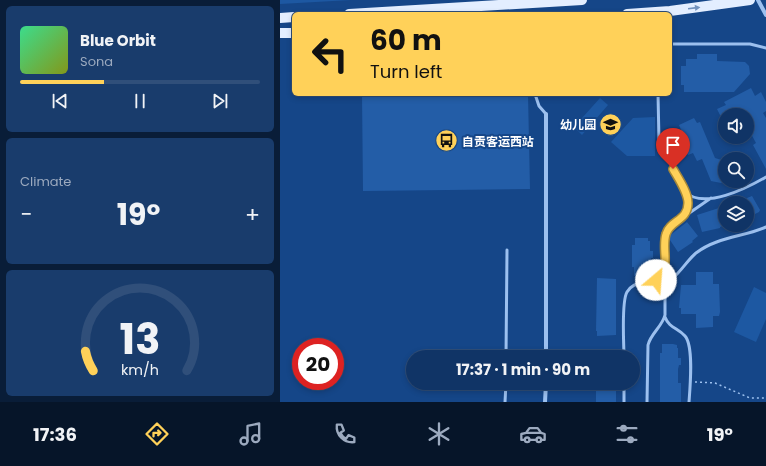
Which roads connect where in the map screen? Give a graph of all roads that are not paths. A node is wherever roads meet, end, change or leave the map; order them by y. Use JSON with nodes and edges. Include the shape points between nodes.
{"nodes":[{"id":1,"x":582,"y":0,"type":"edge"},
{"id":2,"x":750,"y":0,"type":"edge"},
{"id":3,"x":758,"y":0,"type":"edge"},
{"id":4,"x":382,"y":12,"type":"edge"},
{"id":5,"x":666,"y":12,"type":"edge"},
{"id":6,"x":766,"y":15,"type":"edge"},
{"id":7,"x":292,"y":17,"type":"edge"},
{"id":8,"x":280,"y":18,"type":"edge"},
{"id":9,"x":292,"y":33,"type":"edge"},
{"id":10,"x":281,"y":34,"type":"edge"},
{"id":11,"x":672,"y":44,"type":"edge"},
{"id":12,"x":766,"y":48,"type":"edge"},
{"id":13,"x":536,"y":96,"type":"edge"},
{"id":14,"x":658,"y":96,"type":"edge"},
{"id":15,"x":546,"y":114,"type":"joint"},
{"id":16,"x":766,"y":177,"type":"edge"},
{"id":17,"x":685,"y":192,"type":"junction"},
{"id":18,"x":711,"y":198,"type":"junction"},
{"id":19,"x":682,"y":218,"type":"junction"},
{"id":20,"x":766,"y":227,"type":"edge"},
{"id":21,"x":507,"y":250,"type":"dead end"},
{"id":22,"x":665,"y":267,"type":"junction"},
{"id":23,"x":665,"y":282,"type":"junction"},
{"id":24,"x":648,"y":283,"type":"junction"},
{"id":25,"x":665,"y":300,"type":"junction"},
{"id":26,"x":665,"y":315,"type":"junction"},
{"id":27,"x":506,"y":350,"type":"edge"},
{"id":28,"x":546,"y":350,"type":"edge"},
{"id":29,"x":624,"y":350,"type":"edge"},
{"id":30,"x":506,"y":390,"type":"edge"},
{"id":31,"x":546,"y":390,"type":"edge"},
{"id":32,"x":624,"y":390,"type":"edge"},
{"id":33,"x":505,"y":402,"type":"edge"},
{"id":34,"x":545,"y":402,"type":"edge"},
{"id":35,"x":624,"y":402,"type":"edge"},
{"id":36,"x":647,"y":402,"type":"edge"},
{"id":37,"x":689,"y":402,"type":"edge"}],
"edges":[{"from":1,"to":4,"type":"main road"},
{"from":5,"to":2,"type":"main road","one_way":true},
{"from":3,"to":6,"type":"street"},
{"from":7,"to":8,"type":"main road"},
{"from":9,"to":10,"type":"main road"},
{"from":11,"to":12,"type":"lane","via":[[750,44]]},
{"from":13,"to":15,"type":"lane","via":[[539,106]]},
{"from":14,"to":17,"type":"lane","via":[[659,141]]},
{"from":15,"to":28,"type":"street"},
{"from":16,"to":18,"type":"lane","via":[[738,192]]},
{"from":17,"to":18,"type":"lane","via":[[697,200]]},
{"from":17,"to":19,"type":"lane","via":[[688,202]]},
{"from":18,"to":19,"type":"lane"},
{"from":19,"to":22,"type":"lane","via":[[666,232]]},
{"from":20,"to":23,"type":"lane","via":[[708,244],[687,260],[672,280]]},
{"from":21,"to":27,"type":"lane"},
{"from":22,"to":23,"type":"lane"},
{"from":22,"to":24,"type":"lane","via":[[660,277]]},
{"from":23,"to":25,"type":"lane"},
{"from":24,"to":25,"type":"lane","via":[[661,289]]},
{"from":24,"to":29,"type":"lane","via":[[632,286],[625,298]]},
{"from":25,"to":26,"type":"lane"},
{"from":26,"to":36,"type":"lane","via":[[648,345]]},
{"from":26,"to":37,"type":"lane","via":[[670,325],[688,341]]},
{"from":30,"to":33,"type":"lane"},
{"from":31,"to":34,"type":"street"},
{"from":32,"to":35,"type":"lane"}]}
